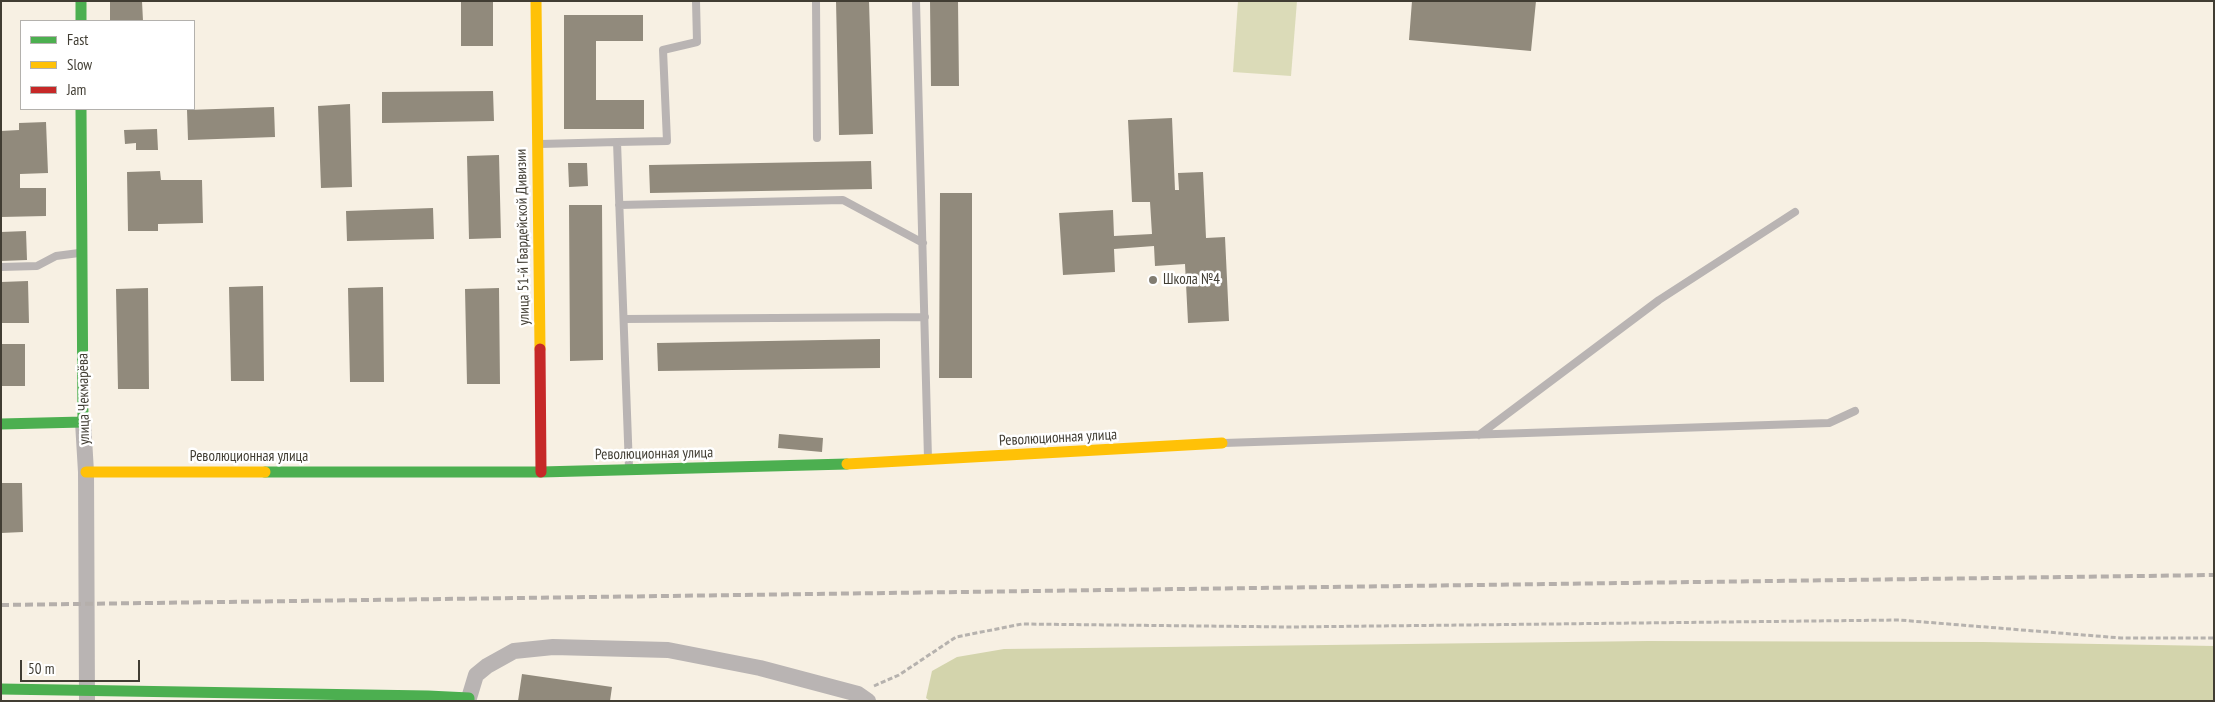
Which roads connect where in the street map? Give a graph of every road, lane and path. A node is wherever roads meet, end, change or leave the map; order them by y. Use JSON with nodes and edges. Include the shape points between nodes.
{"nodes":[{"id":1,"x":81,"y":1,"type":"edge"},
{"id":2,"x":536,"y":1,"type":"edge"},
{"id":3,"x":696,"y":1,"type":"edge"},
{"id":4,"x":816,"y":1,"type":"edge"},
{"id":5,"x":916,"y":1,"type":"edge"},
{"id":6,"x":81,"y":20,"type":"edge"},
{"id":7,"x":81,"y":110,"type":"edge"},
{"id":8,"x":817,"y":138,"type":"dead end"},
{"id":9,"x":617,"y":142,"type":"junction"},
{"id":10,"x":538,"y":144,"type":"junction"},
{"id":11,"x":619,"y":205,"type":"junction"},
{"id":12,"x":1795,"y":212,"type":"dead end"},
{"id":13,"x":922,"y":243,"type":"junction"},
{"id":14,"x":82,"y":253,"type":"junction"},
{"id":15,"x":1,"y":266,"type":"edge"},
{"id":16,"x":925,"y":317,"type":"junction"},
{"id":17,"x":624,"y":319,"type":"junction"},
{"id":18,"x":1855,"y":411,"type":"dead end"},
{"id":19,"x":82,"y":422,"type":"junction"},
{"id":20,"x":1,"y":424,"type":"edge"},
{"id":21,"x":1479,"y":435,"type":"junction"},
{"id":22,"x":1222,"y":443,"type":"joint"},
{"id":23,"x":928,"y":461,"type":"junction"},
{"id":24,"x":630,"y":470,"type":"junction"},
{"id":25,"x":86,"y":472,"type":"junction"},
{"id":26,"x":541,"y":472,"type":"junction"},
{"id":27,"x":2214,"y":638,"type":"edge"},
{"id":28,"x":1,"y":689,"type":"edge"},
{"id":29,"x":87,"y":695,"type":"edge"},
{"id":30,"x":304,"y":697,"type":"edge"},
{"id":31,"x":863,"y":698,"type":"edge"},
{"id":32,"x":469,"y":700,"type":"edge"}],
"edges":[{"from":1,"to":6,"type":"street"},
{"from":2,"to":10,"type":"street","name":"улица 51-й Гвардейской Дивизии"},
{"from":3,"to":9,"type":"lane","via":[[697,42],[663,50],[668,141]]},
{"from":4,"to":8,"type":"lane"},
{"from":5,"to":13,"type":"lane"},
{"from":7,"to":14,"type":"street","name":"улица Чекмарёва"},
{"from":9,"to":10,"type":"lane"},
{"from":9,"to":11,"type":"lane"},
{"from":10,"to":26,"type":"street","name":"улица 51-й Гвардейской Дивизии"},
{"from":11,"to":13,"type":"lane","via":[[842,200]]},
{"from":11,"to":17,"type":"lane"},
{"from":12,"to":21,"type":"lane","via":[[1659,300]]},
{"from":13,"to":16,"type":"lane"},
{"from":14,"to":15,"type":"lane","via":[[56,256],[37,266]]},
{"from":14,"to":19,"type":"street","name":"улица Чекмарёва"},
{"from":16,"to":17,"type":"lane"},
{"from":16,"to":23,"type":"lane"},
{"from":17,"to":24,"type":"lane"},
{"from":18,"to":21,"type":"lane","via":[[1829,423]]},
{"from":19,"to":20,"type":"street"},
{"from":19,"to":25,"type":"street","name":"улица Чекмарёва"},
{"from":21,"to":22,"type":"lane"},
{"from":22,"to":23,"type":"street","name":"Революционная улица"},
{"from":23,"to":24,"type":"street","name":"Революционная улица"},
{"from":24,"to":26,"type":"street","name":"Революционная улица"},
{"from":25,"to":26,"type":"street","name":"Революционная улица"},
{"from":25,"to":29,"type":"street","name":"улица Чекмарёва"},
{"from":27,"to":31,"type":"path","via":[[2122,638],[1899,620],[1290,627],[1022,624],[956,637]]},
{"from":28,"to":29,"type":"street"},
{"from":29,"to":30,"type":"street"},
{"from":30,"to":32,"type":"street"},
{"from":31,"to":32,"type":"street","via":[[760,668],[677,652],[553,647],[514,651],[487,666],[476,676]]}]}
